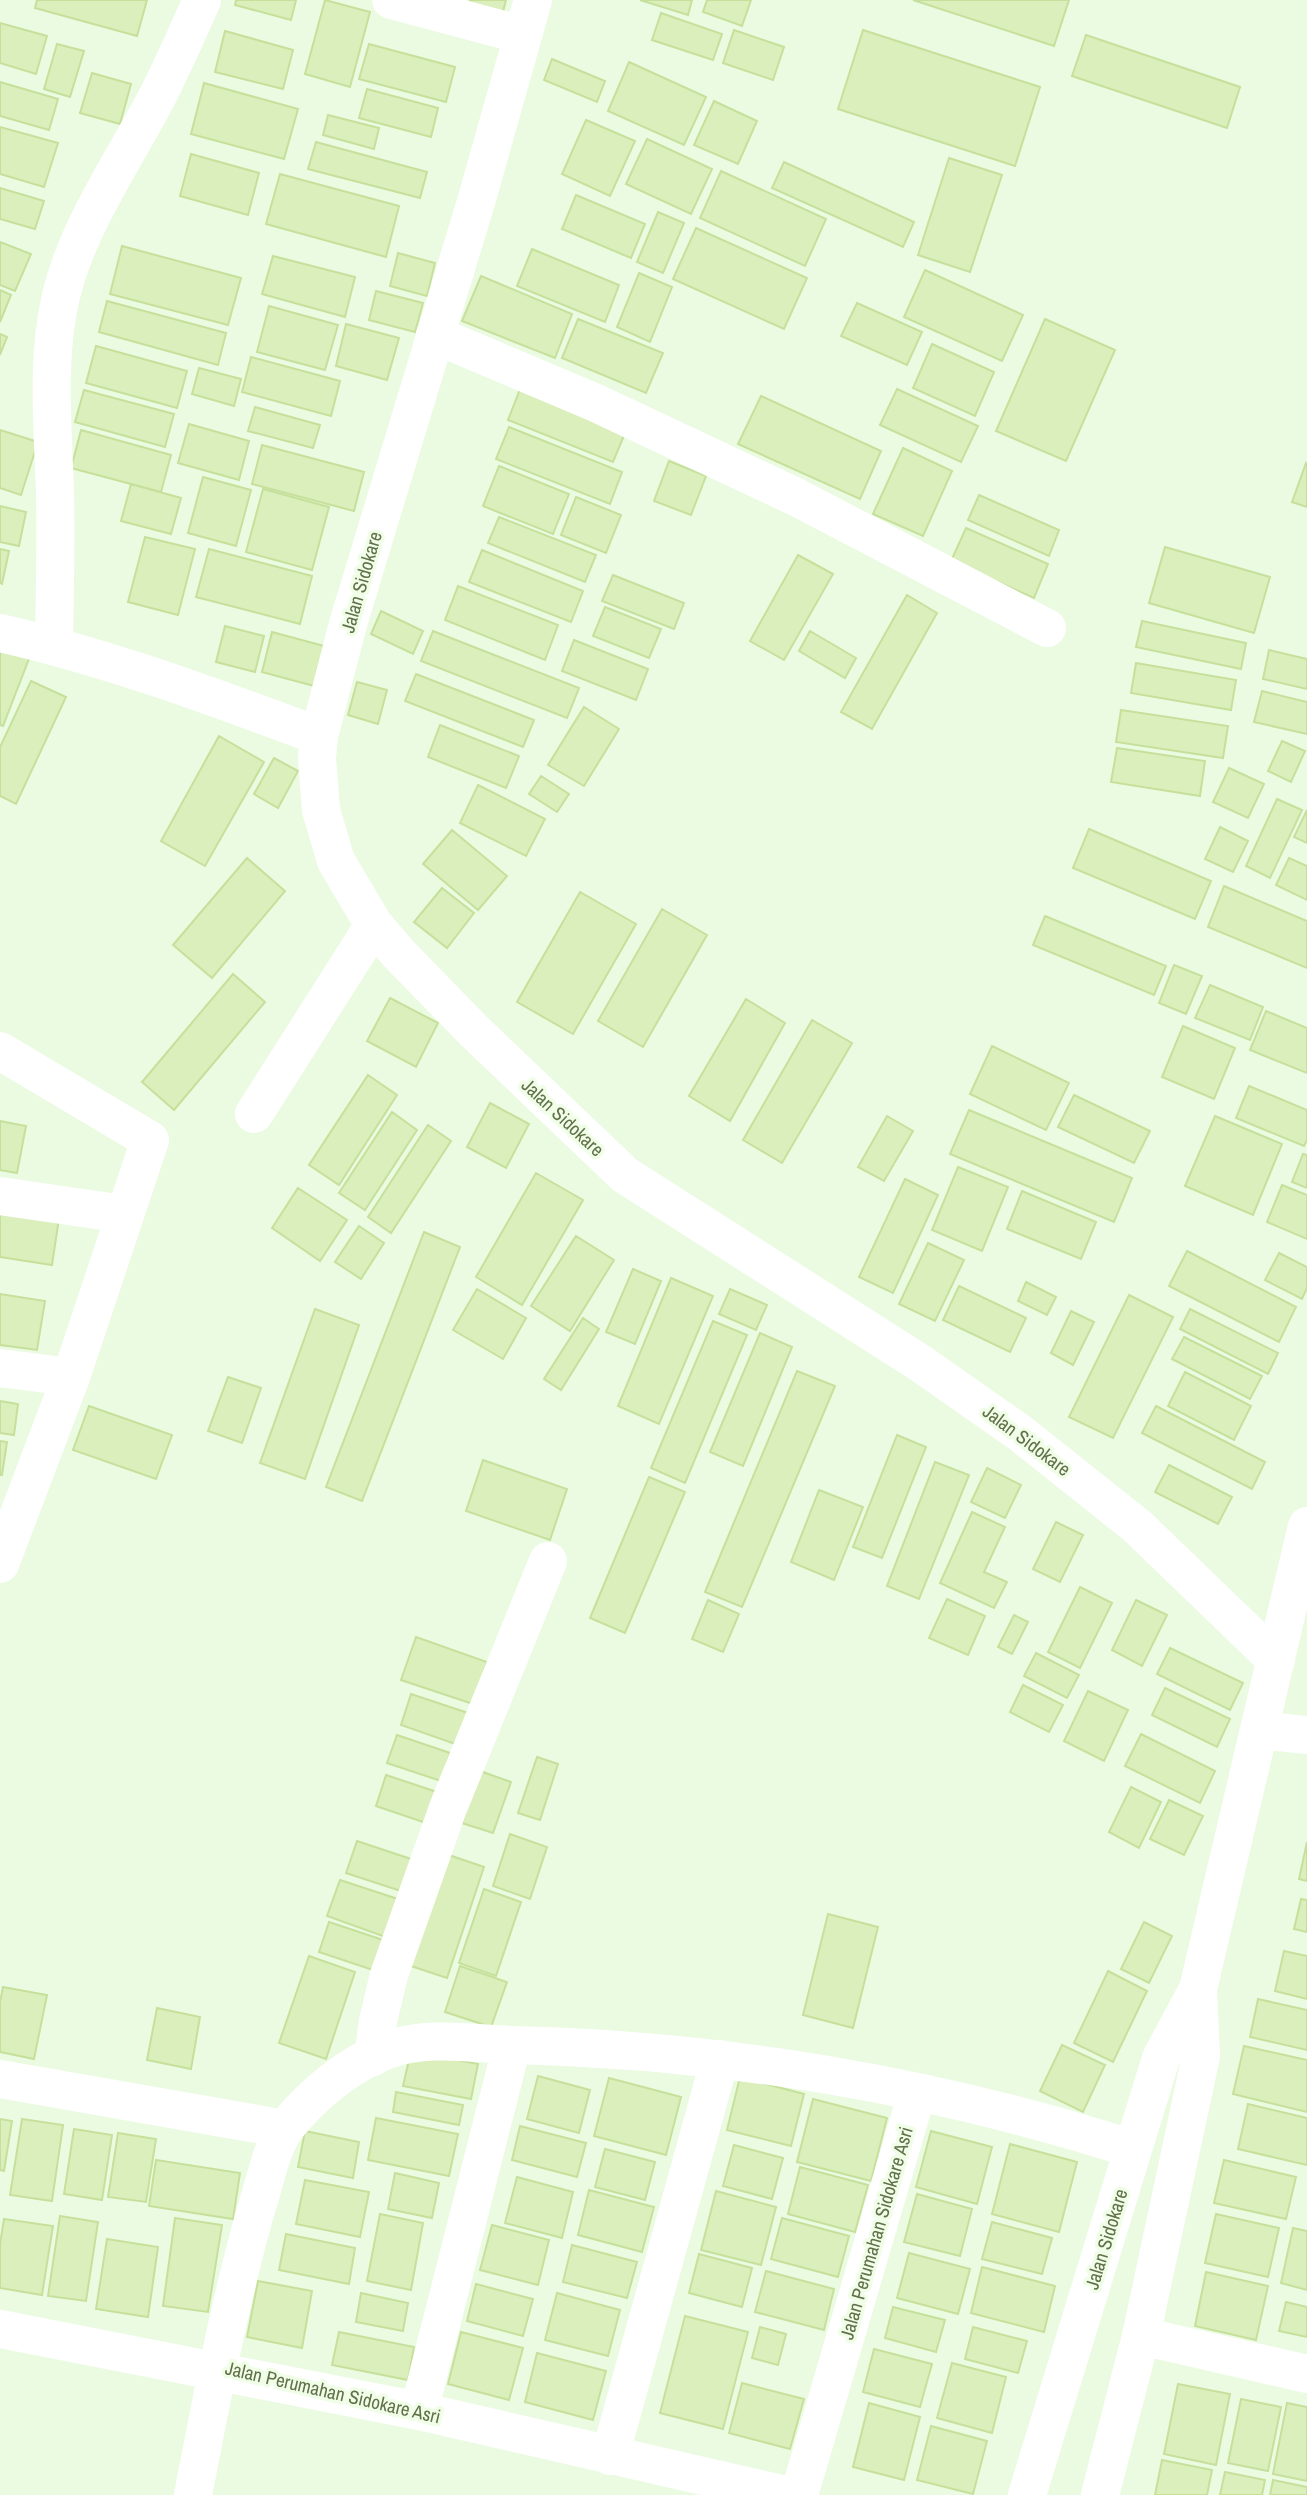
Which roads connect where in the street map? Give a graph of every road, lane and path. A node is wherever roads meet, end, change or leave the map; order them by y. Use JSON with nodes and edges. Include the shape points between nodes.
{"nodes":[{"id":1,"x":202,"y":0,"type":"edge"},
{"id":2,"x":391,"y":0,"type":"edge"},
{"id":3,"x":528,"y":18,"type":"edge"},
{"id":4,"x":435,"y":335,"type":"junction"},
{"id":5,"x":1047,"y":628,"type":"dead end"},
{"id":6,"x":0,"y":633,"type":"edge"},
{"id":7,"x":54,"y":645,"type":"junction"},
{"id":8,"x":319,"y":736,"type":"junction"},
{"id":9,"x":374,"y":925,"type":"junction"},
{"id":10,"x":0,"y":1051,"type":"edge"},
{"id":11,"x":254,"y":1114,"type":"dead end"},
{"id":12,"x":0,"y":1196,"type":"edge"},
{"id":13,"x":124,"y":1214,"type":"junction"},
{"id":14,"x":0,"y":1368,"type":"edge"},
{"id":15,"x":71,"y":1377,"type":"junction"},
{"id":16,"x":1307,"y":1526,"type":"edge"},
{"id":17,"x":548,"y":1561,"type":"dead end"},
{"id":18,"x":0,"y":1564,"type":"edge"},
{"id":19,"x":1276,"y":1660,"type":"junction"},
{"id":20,"x":1260,"y":1730,"type":"junction"},
{"id":21,"x":1307,"y":1735,"type":"edge"},
{"id":22,"x":1198,"y":1989,"type":"junction"},
{"id":23,"x":512,"y":2045,"type":"junction"},
{"id":24,"x":373,"y":2057,"type":"junction"},
{"id":25,"x":720,"y":2059,"type":"junction"},
{"id":26,"x":0,"y":2079,"type":"edge"},
{"id":27,"x":917,"y":2092,"type":"junction"},
{"id":28,"x":285,"y":2129,"type":"junction"},
{"id":29,"x":1133,"y":2149,"type":"junction"},
{"id":30,"x":0,"y":2329,"type":"edge"},
{"id":31,"x":1141,"y":2336,"type":"junction"},
{"id":32,"x":217,"y":2371,"type":"junction"},
{"id":33,"x":1307,"y":2374,"type":"edge"},
{"id":34,"x":419,"y":2411,"type":"junction"},
{"id":35,"x":610,"y":2456,"type":"junction"},
{"id":36,"x":193,"y":2495,"type":"edge"},
{"id":37,"x":786,"y":2495,"type":"edge"},
{"id":38,"x":799,"y":2495,"type":"edge"},
{"id":39,"x":1027,"y":2495,"type":"edge"},
{"id":40,"x":1100,"y":2495,"type":"edge"}],
"edges":[{"from":1,"to":7,"type":"street","via":[[156,98],[96,207],[62,293],[53,375]]},
{"from":2,"to":3,"type":"street"},
{"from":3,"to":4,"type":"street","name":"Jalan Sidokare"},
{"from":4,"to":5,"type":"street","via":[[596,403],[796,498]]},
{"from":4,"to":8,"type":"street","name":"Jalan Sidokare"},
{"from":6,"to":7,"type":"street"},
{"from":7,"to":8,"type":"street","via":[[173,681]]},
{"from":8,"to":9,"type":"street","name":"Jalan Sidokare","via":[[321,810],[336,861]]},
{"from":9,"to":11,"type":"street"},
{"from":9,"to":19,"type":"street","name":"Jalan Sidokare","via":[[472,1031],[625,1175],[920,1363],[1020,1433],[1137,1526]]},
{"from":10,"to":13,"type":"street","via":[[150,1140]]},
{"from":12,"to":13,"type":"street"},
{"from":13,"to":15,"type":"street"},
{"from":14,"to":15,"type":"street"},
{"from":15,"to":18,"type":"street"},
{"from":16,"to":19,"type":"street"},
{"from":17,"to":24,"type":"street","via":[[448,1808],[389,1975]]},
{"from":19,"to":20,"type":"street","name":"Jalan Sidokare"},
{"from":20,"to":21,"type":"street"},
{"from":20,"to":22,"type":"street","name":"Jalan Sidokare"},
{"from":22,"to":29,"type":"street","name":"Jalan Sidokare","via":[[1161,2058]]},
{"from":22,"to":31,"type":"street","name":"Jalan Sidokare","via":[[1201,2056]]},
{"from":23,"to":24,"type":"street","name":"Jalan Perumahan Sidokare Asri","via":[[425,2042]]},
{"from":23,"to":25,"type":"street","name":"Jalan Perumahan Sidokare Asri"},
{"from":23,"to":34,"type":"street"},
{"from":24,"to":28,"type":"street","name":"Jalan Perumahan Sidokare Asri","via":[[333,2082]]},
{"from":25,"to":27,"type":"street","name":"Jalan Perumahan Sidokare Asri"},
{"from":25,"to":35,"type":"street"},
{"from":26,"to":28,"type":"street"},
{"from":27,"to":29,"type":"street","name":"Jalan Perumahan Sidokare Asri"},
{"from":27,"to":38,"type":"street","name":"Jalan Perumahan Sidokare Asri"},
{"from":28,"to":32,"type":"street","name":"Jalan Perumahan Sidokare Asri","via":[[243,2254]]},
{"from":29,"to":39,"type":"street","name":"Jalan Sidokare"},
{"from":30,"to":32,"type":"street"},
{"from":31,"to":33,"type":"street"},
{"from":31,"to":40,"type":"street","name":"Jalan Sidokare"},
{"from":32,"to":34,"type":"street","name":"Jalan Perumahan Sidokare Asri"},
{"from":32,"to":36,"type":"street"},
{"from":34,"to":35,"type":"street","name":"Jalan Perumahan Sidokare Asri"},
{"from":35,"to":37,"type":"street","name":"Jalan Perumahan Sidokare Asri"}]}
